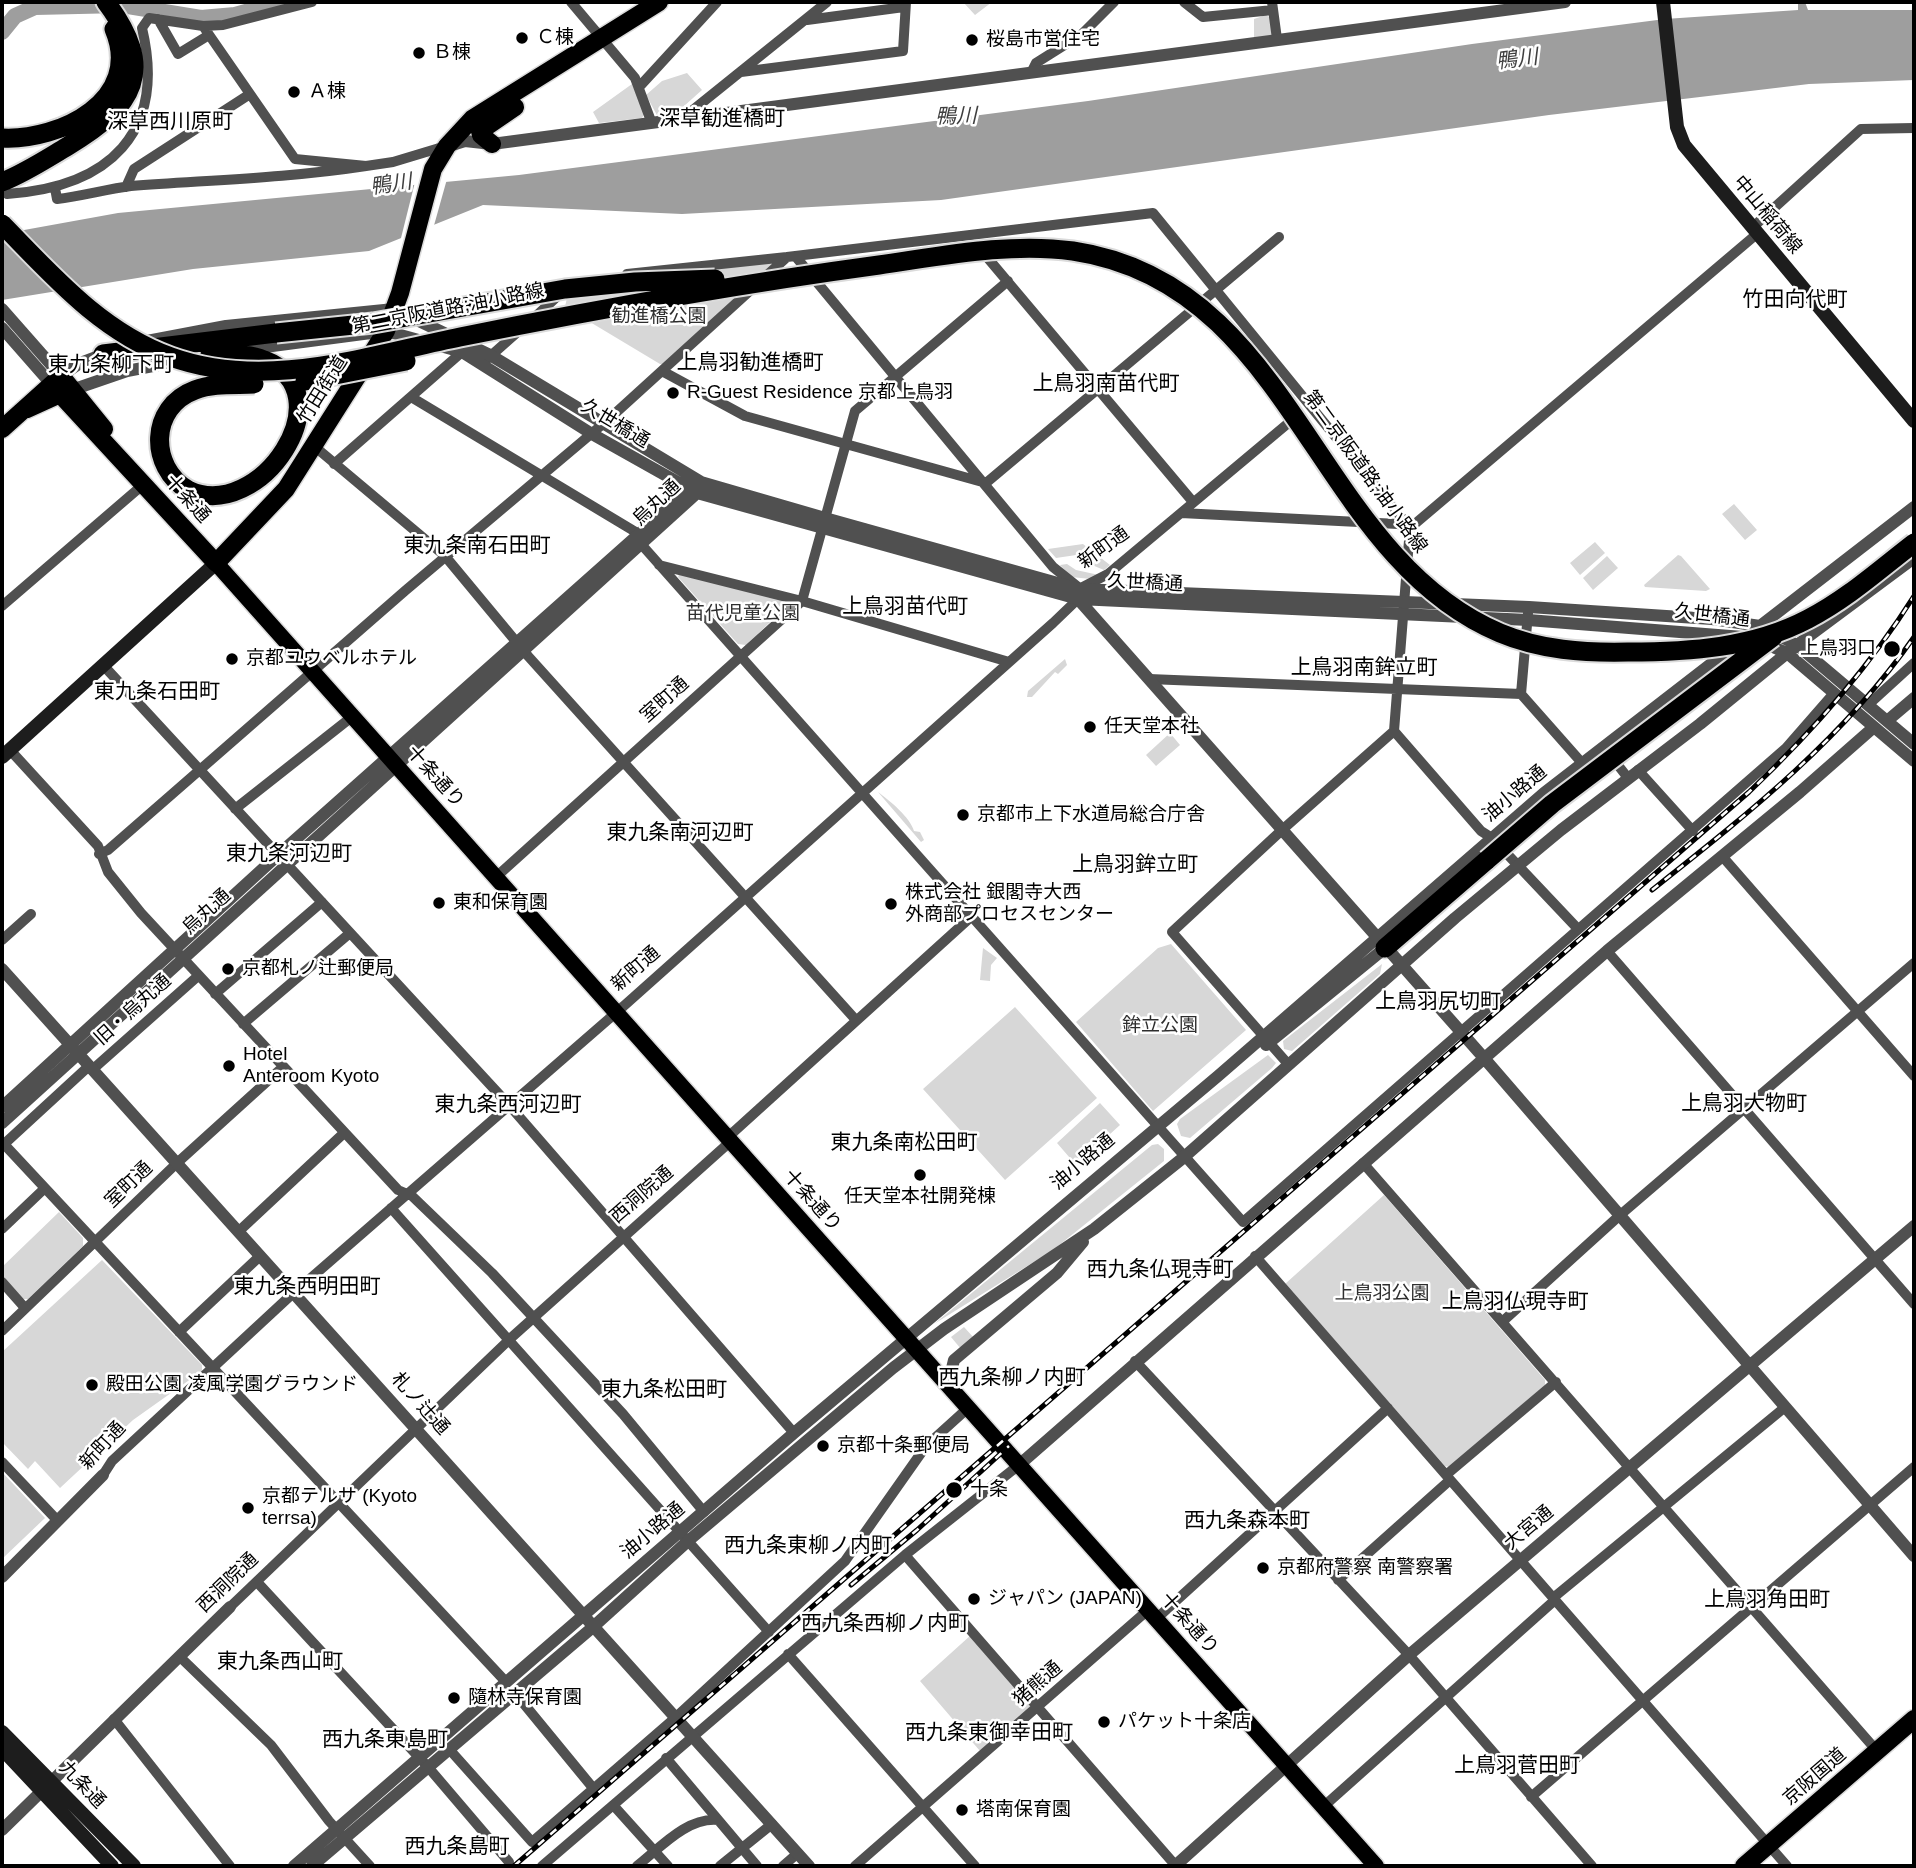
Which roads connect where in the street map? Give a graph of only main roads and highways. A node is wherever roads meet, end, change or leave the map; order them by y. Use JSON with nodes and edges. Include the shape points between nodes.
{"nodes":[{"id":1,"x":1663,"y":2,"type":"edge"},
{"id":2,"x":649,"y":4,"type":"edge"},
{"id":3,"x":105,"y":7,"type":"edge"},
{"id":4,"x":552,"y":71,"type":"junction"},
{"id":5,"x":2,"y":138,"type":"edge"},
{"id":6,"x":492,"y":144,"type":"road end"},
{"id":7,"x":3,"y":196,"type":"edge"},
{"id":8,"x":2,"y":224,"type":"edge"},
{"id":9,"x":952,"y":256,"type":"junction"},
{"id":10,"x":757,"y":276,"type":"junction"},
{"id":11,"x":562,"y":317,"type":"junction"},
{"id":12,"x":103,"y":354,"type":"road end"},
{"id":13,"x":211,"y":355,"type":"road end"},
{"id":14,"x":1914,"y":421,"type":"edge"},
{"id":15,"x":2,"y":429,"type":"edge"},
{"id":16,"x":1914,"y":532,"type":"edge"},
{"id":17,"x":1914,"y":543,"type":"edge"},
{"id":18,"x":216,"y":562,"type":"junction"},
{"id":19,"x":5,"y":752,"type":"edge"},
{"id":20,"x":1381,"y":943,"type":"road end"},
{"id":21,"x":1914,"y":1719,"type":"edge"},
{"id":22,"x":2,"y":1732,"type":"edge"},
{"id":23,"x":2,"y":1749,"type":"edge"},
{"id":24,"x":46,"y":1786,"type":"junction"},
{"id":25,"x":112,"y":1866,"type":"edge"},
{"id":26,"x":134,"y":1866,"type":"edge"},
{"id":27,"x":1376,"y":1866,"type":"edge"},
{"id":28,"x":1744,"y":1866,"type":"edge"}],
"edges":[{"from":1,"to":14,"type":"main road","name":"中山稲荷線","via":[[1677,127],[1684,145]]},
{"from":2,"to":4,"type":"highway","name":"竹田街道"},
{"from":3,"to":5,"type":"highway","via":[[120,54],[115,81],[106,97],[66,127],[34,137]]},
{"from":3,"to":7,"type":"highway","via":[[129,38],[135,59],[127,98],[113,115]]},
{"from":4,"to":6,"type":"highway","via":[[533,95],[482,128],[481,135]]},
{"from":4,"to":18,"type":"highway","name":"竹田街道","via":[[472,119],[443,151],[386,331],[286,489]]},
{"from":7,"to":10,"type":"highway","name":"第二京阪道路;油小路線","via":[[65,277],[123,324],[173,350],[236,363],[316,359]]},
{"from":8,"to":11,"type":"highway","name":"第二京阪道路;油小路線","bridge":true,"via":[[112,327],[172,358],[219,370],[266,372],[318,366]]},
{"from":9,"to":10,"type":"highway","name":"第二京阪道路;油小路線","bridge":true,"via":[[888,259]]},
{"from":9,"to":11,"type":"highway","name":"第二京阪道路;油小路線","bridge":true,"via":[[827,272]]},
{"from":9,"to":17,"type":"highway","name":"第二京阪道路;油小路線","bridge":true,"via":[[1029,248],[1079,252],[1132,267],[1181,292],[1224,327],[1261,369],[1399,561],[1456,610],[1523,641],[1573,651],[1636,652],[1706,648],[1763,637],[1834,604]]},
{"from":10,"to":12,"type":"highway","bridge":true,"via":[[565,289],[373,323]]},
{"from":11,"to":13,"type":"highway","bridge":true,"via":[[361,372],[291,383],[223,385],[194,390],[168,411],[159,436],[165,466],[188,490],[218,496],[251,484],[286,449],[299,415],[293,386],[273,365],[253,357]]},
{"from":15,"to":18,"type":"highway","name":"十条通","via":[[61,386]]},
{"from":16,"to":20,"type":"highway","bridge":true,"via":[[1552,804]]},
{"from":18,"to":19,"type":"main road","name":"竹田街道"},
{"from":18,"to":27,"type":"main road","name":"十条通り"},
{"from":21,"to":28,"type":"highway","name":"京阪国道"},
{"from":22,"to":24,"type":"main road","name":"九条通"},
{"from":23,"to":24,"type":"main road","name":"九条通"},
{"from":24,"to":25,"type":"main road","name":"九条通"},
{"from":24,"to":26,"type":"main road","name":"九条通"}]}
